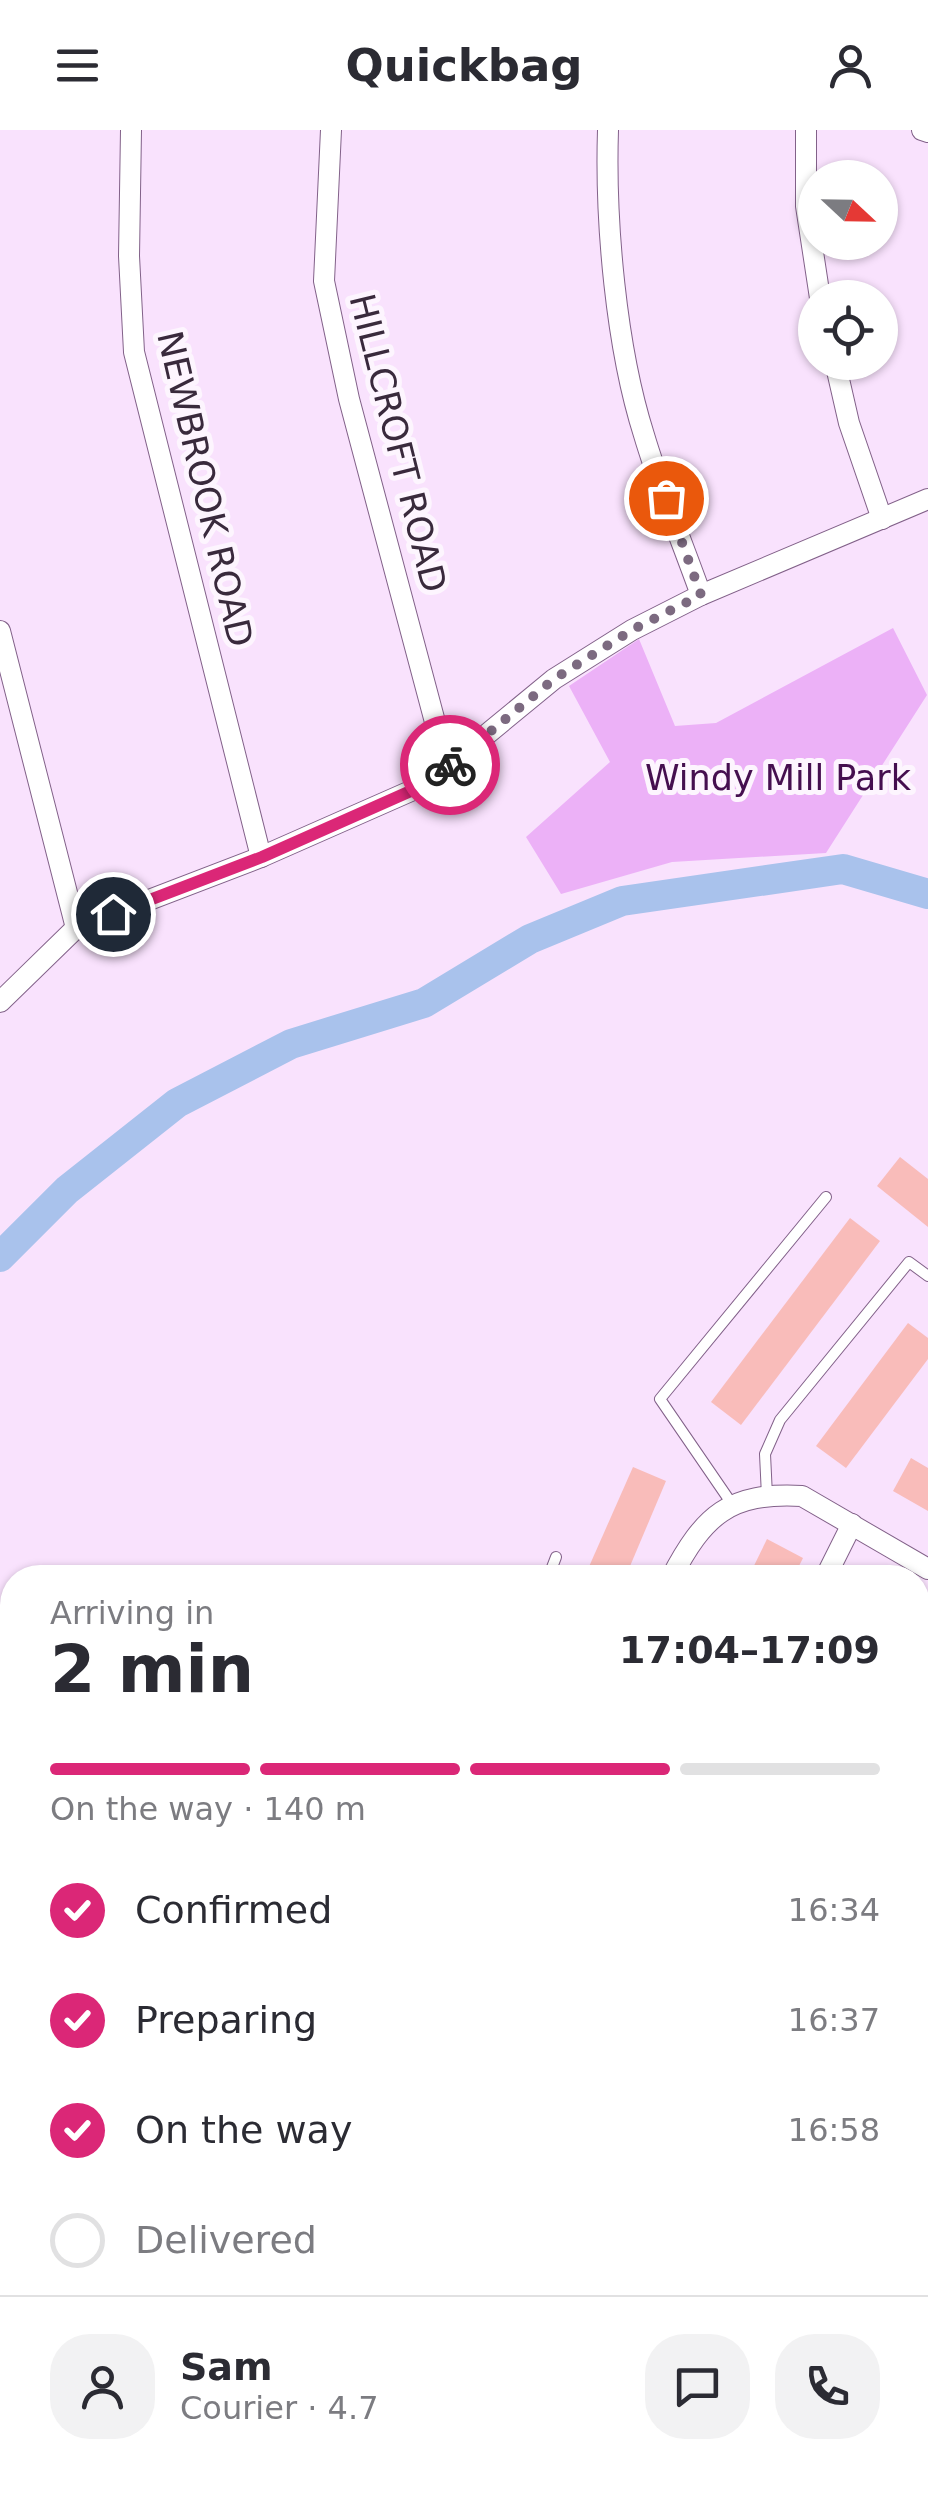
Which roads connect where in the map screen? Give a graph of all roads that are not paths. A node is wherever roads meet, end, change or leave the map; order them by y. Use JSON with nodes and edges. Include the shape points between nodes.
{"nodes":[{"id":1,"x":130,"y":130,"type":"edge"},
{"id":2,"x":331,"y":130,"type":"edge"},
{"id":3,"x":608,"y":130,"type":"edge"},
{"id":4,"x":806,"y":130,"type":"edge"},
{"id":5,"x":817,"y":280,"type":"edge"},
{"id":6,"x":838,"y":380,"type":"edge"},
{"id":7,"x":928,"y":499,"type":"edge"},
{"id":8,"x":882,"y":519,"type":"junction"},
{"id":9,"x":701,"y":595,"type":"junction"},
{"id":10,"x":0,"y":630,"type":"edge"},
{"id":11,"x":448,"y":767,"type":"junction"},
{"id":12,"x":262,"y":857,"type":"junction"},
{"id":13,"x":76,"y":928,"type":"junction"},
{"id":14,"x":0,"y":1002,"type":"edge"},
{"id":15,"x":826,"y":1197,"type":"dead end"},
{"id":16,"x":928,"y":1276,"type":"edge"},
{"id":17,"x":767,"y":1496,"type":"junction"},
{"id":18,"x":732,"y":1504,"type":"junction"},
{"id":19,"x":852,"y":1524,"type":"junction"},
{"id":20,"x":556,"y":1557,"type":"dead end"},
{"id":21,"x":553,"y":1565,"type":"edge"},
{"id":22,"x":679,"y":1565,"type":"edge"},
{"id":23,"x":831,"y":1565,"type":"edge"},
{"id":24,"x":912,"y":1565,"type":"edge"}],
"edges":[{"from":1,"to":12,"type":"street","name":"NEWBROOK ROAD","via":[[134,352]]},
{"from":2,"to":11,"type":"street","name":"HILLCROFT ROAD","via":[[324,281]]},
{"from":3,"to":9,"type":"street","via":[[619,318],[642,432]]},
{"from":4,"to":5,"type":"street","via":[[806,206]]},
{"from":6,"to":8,"type":"street"},
{"from":7,"to":8,"type":"street"},
{"from":8,"to":9,"type":"street"},
{"from":9,"to":11,"type":"street","via":[[554,679]]},
{"from":10,"to":13,"type":"street"},
{"from":11,"to":12,"type":"street","via":[[413,790]]},
{"from":12,"to":13,"type":"street"},
{"from":13,"to":14,"type":"street"},
{"from":15,"to":18,"type":"lane","via":[[660,1400]]},
{"from":16,"to":17,"type":"lane","via":[[909,1262],[780,1420],[766,1454]]},
{"from":17,"to":18,"type":"street"},
{"from":17,"to":19,"type":"street","via":[[802,1496]]},
{"from":18,"to":22,"type":"street","via":[[711,1518]]},
{"from":19,"to":23,"type":"street"},
{"from":19,"to":24,"type":"street"},
{"from":20,"to":21,"type":"lane"}]}
